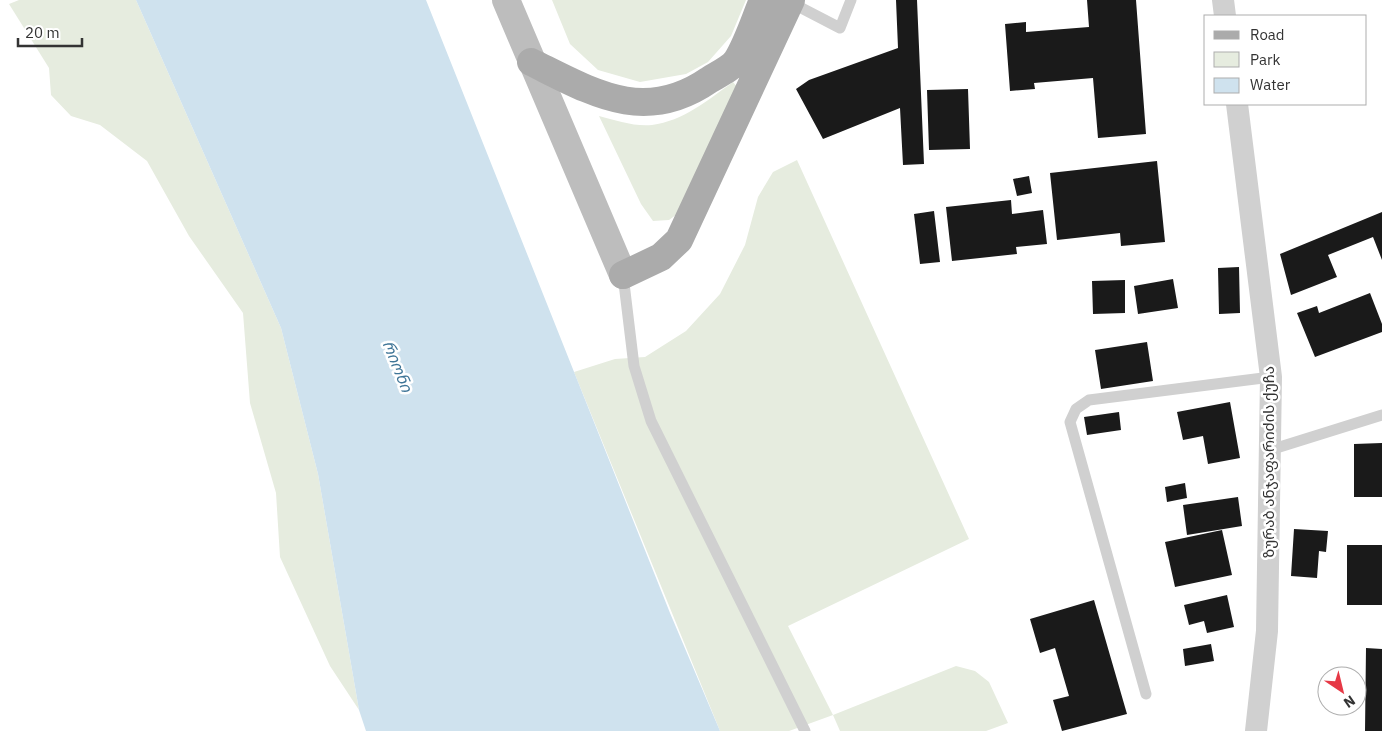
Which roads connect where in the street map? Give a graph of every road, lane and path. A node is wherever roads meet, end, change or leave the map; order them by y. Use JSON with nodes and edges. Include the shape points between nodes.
{"nodes":[{"id":1,"x":506,"y":0,"type":"edge"},
{"id":2,"x":763,"y":0,"type":"edge"},
{"id":3,"x":851,"y":0,"type":"edge"},
{"id":4,"x":1223,"y":0,"type":"edge"},
{"id":5,"x":791,"y":1,"type":"edge"},
{"id":6,"x":1225,"y":15,"type":"edge"},
{"id":7,"x":531,"y":62,"type":"junction"},
{"id":8,"x":1236,"y":105,"type":"edge"},
{"id":9,"x":623,"y":275,"type":"junction"},
{"id":10,"x":1271,"y":377,"type":"junction"},
{"id":11,"x":1382,"y":415,"type":"edge"},
{"id":12,"x":1270,"y":450,"type":"junction"},
{"id":13,"x":1146,"y":694,"type":"dead end"},
{"id":14,"x":805,"y":731,"type":"edge"},
{"id":15,"x":1256,"y":731,"type":"edge"}],
"edges":[{"from":1,"to":7,"type":"street"},
{"from":2,"to":7,"type":"main road","via":[[736,61],[695,90],[662,100],[628,102],[598,95]]},
{"from":3,"to":5,"type":"lane","via":[[840,28]]},
{"from":4,"to":6,"type":"street"},
{"from":5,"to":9,"type":"main road","via":[[679,240],[660,257]]},
{"from":7,"to":9,"type":"street"},
{"from":8,"to":10,"type":"street","name":"ზურაბ ანჯაფარიძის ქუჩა"},
{"from":9,"to":14,"type":"lane","via":[[634,366],[652,421]]},
{"from":10,"to":12,"type":"street","name":"ზურაბ ანჯაფარიძის ქუჩა"},
{"from":10,"to":13,"type":"lane","via":[[1089,400],[1076,409],[1070,422]]},
{"from":11,"to":12,"type":"lane"},
{"from":12,"to":15,"type":"street","name":"ზურაბ ანჯაფარიძის ქუჩა","via":[[1267,631]]}]}
